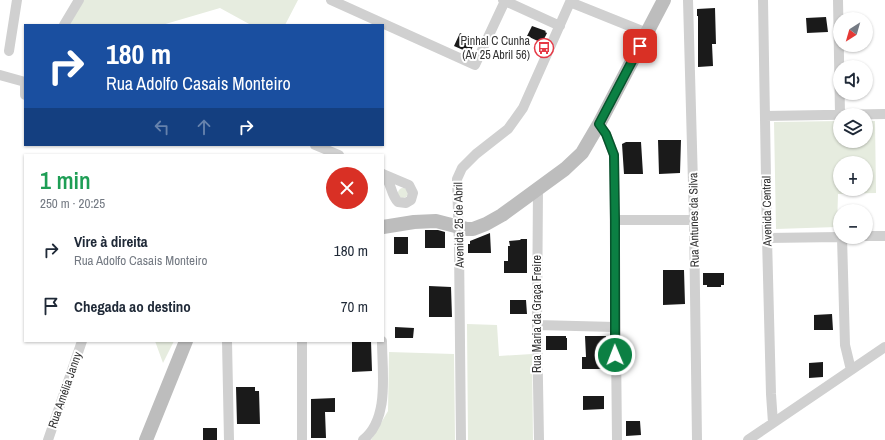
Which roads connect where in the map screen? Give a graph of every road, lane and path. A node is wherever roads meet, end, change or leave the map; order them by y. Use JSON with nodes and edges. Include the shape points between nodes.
{"nodes":[{"id":1,"x":17,"y":0,"type":"edge"},
{"id":2,"x":80,"y":0,"type":"edge"},
{"id":3,"x":504,"y":0,"type":"edge"},
{"id":4,"x":664,"y":0,"type":"edge"},
{"id":5,"x":688,"y":0,"type":"edge"},
{"id":6,"x":763,"y":0,"type":"edge"},
{"id":7,"x":838,"y":0,"type":"edge"},
{"id":8,"x":334,"y":1,"type":"edge"},
{"id":9,"x":571,"y":1,"type":"edge"},
{"id":10,"x":65,"y":24,"type":"edge"},
{"id":11,"x":560,"y":26,"type":"junction"},
{"id":12,"x":646,"y":34,"type":"junction"},
{"id":13,"x":9,"y":51,"type":"dead end"},
{"id":14,"x":0,"y":74,"type":"edge"},
{"id":15,"x":24,"y":84,"type":"edge"},
{"id":16,"x":840,"y":108,"type":"edge"},
{"id":17,"x":833,"y":114,"type":"edge"},
{"id":18,"x":873,"y":114,"type":"edge"},
{"id":19,"x":885,"y":114,"type":"edge"},
{"id":20,"x":766,"y":116,"type":"junction"},
{"id":21,"x":599,"y":124,"type":"junction"},
{"id":22,"x":317,"y":146,"type":"edge"},
{"id":23,"x":337,"y":154,"type":"edge"},
{"id":24,"x":538,"y":188,"type":"junction"},
{"id":25,"x":615,"y":220,"type":"junction"},
{"id":26,"x":694,"y":220,"type":"junction"},
{"id":27,"x":384,"y":226,"type":"edge"},
{"id":28,"x":458,"y":227,"type":"junction"},
{"id":29,"x":873,"y":236,"type":"edge"},
{"id":30,"x":885,"y":236,"type":"edge"},
{"id":31,"x":833,"y":237,"type":"edge"},
{"id":32,"x":767,"y":238,"type":"junction"},
{"id":33,"x":841,"y":244,"type":"edge"},
{"id":34,"x":537,"y":326,"type":"junction"},
{"id":35,"x":615,"y":327,"type":"junction"},
{"id":36,"x":82,"y":342,"type":"edge"},
{"id":37,"x":186,"y":342,"type":"edge"},
{"id":38,"x":227,"y":342,"type":"edge"},
{"id":39,"x":302,"y":342,"type":"edge"},
{"id":40,"x":382,"y":342,"type":"edge"},
{"id":41,"x":885,"y":347,"type":"edge"},
{"id":42,"x":851,"y":370,"type":"junction"},
{"id":43,"x":773,"y":423,"type":"junction"},
{"id":44,"x":48,"y":440,"type":"edge"},
{"id":45,"x":146,"y":440,"type":"edge"},
{"id":46,"x":229,"y":440,"type":"edge"},
{"id":47,"x":302,"y":440,"type":"edge"},
{"id":48,"x":363,"y":440,"type":"edge"},
{"id":49,"x":461,"y":440,"type":"edge"},
{"id":50,"x":539,"y":440,"type":"edge"},
{"id":51,"x":617,"y":440,"type":"edge"},
{"id":52,"x":697,"y":440,"type":"edge"},
{"id":53,"x":748,"y":440,"type":"edge"}],
"edges":[{"from":1,"to":13,"type":"street"},
{"from":2,"to":10,"type":"street"},
{"from":3,"to":8,"type":"street","via":[[475,65]]},
{"from":3,"to":11,"type":"street"},
{"from":4,"to":12,"type":"street"},
{"from":5,"to":26,"type":"street","name":"Rua Antunes da Silva"},
{"from":6,"to":20,"type":"street","name":"Avenida Central"},
{"from":7,"to":16,"type":"street"},
{"from":9,"to":11,"type":"street","name":"Avenida 25 de Abril"},
{"from":9,"to":12,"type":"street"},
{"from":11,"to":28,"type":"street","name":"Avenida 25 de Abril","via":[[522,108],[508,129],[476,154],[459,173]]},
{"from":12,"to":21,"type":"street"},
{"from":14,"to":15,"type":"street"},
{"from":17,"to":20,"type":"street"},
{"from":18,"to":19,"type":"street"},
{"from":20,"to":32,"type":"street","name":"Avenida Central"},
{"from":21,"to":24,"type":"street","via":[[582,153]]},
{"from":21,"to":25,"type":"street","via":[[614,155]]},
{"from":22,"to":23,"type":"street"},
{"from":24,"to":28,"type":"street","via":[[486,224],[473,229]]},
{"from":24,"to":34,"type":"street","name":"Rua Maria da Graça Freire"},
{"from":25,"to":26,"type":"street"},
{"from":25,"to":35,"type":"street"},
{"from":26,"to":52,"type":"street","name":"Rua Antunes da Silva"},
{"from":27,"to":28,"type":"street","via":[[436,221]]},
{"from":28,"to":49,"type":"street","name":"Avenida 25 de Abril"},
{"from":29,"to":30,"type":"street"},
{"from":31,"to":32,"type":"street"},
{"from":32,"to":43,"type":"street","name":"Avenida Central"},
{"from":33,"to":42,"type":"street","via":[[844,345]]},
{"from":34,"to":35,"type":"street"},
{"from":34,"to":50,"type":"street","name":"Rua Maria da Graça Freire"},
{"from":35,"to":51,"type":"street"},
{"from":36,"to":44,"type":"street","name":"Rua Amélia Janny"},
{"from":37,"to":45,"type":"street"},
{"from":38,"to":46,"type":"street"},
{"from":39,"to":47,"type":"street"},
{"from":40,"to":48,"type":"street","via":[[383,400],[379,419]]},
{"from":41,"to":42,"type":"street"},
{"from":42,"to":43,"type":"street"},
{"from":43,"to":53,"type":"street"}]}
